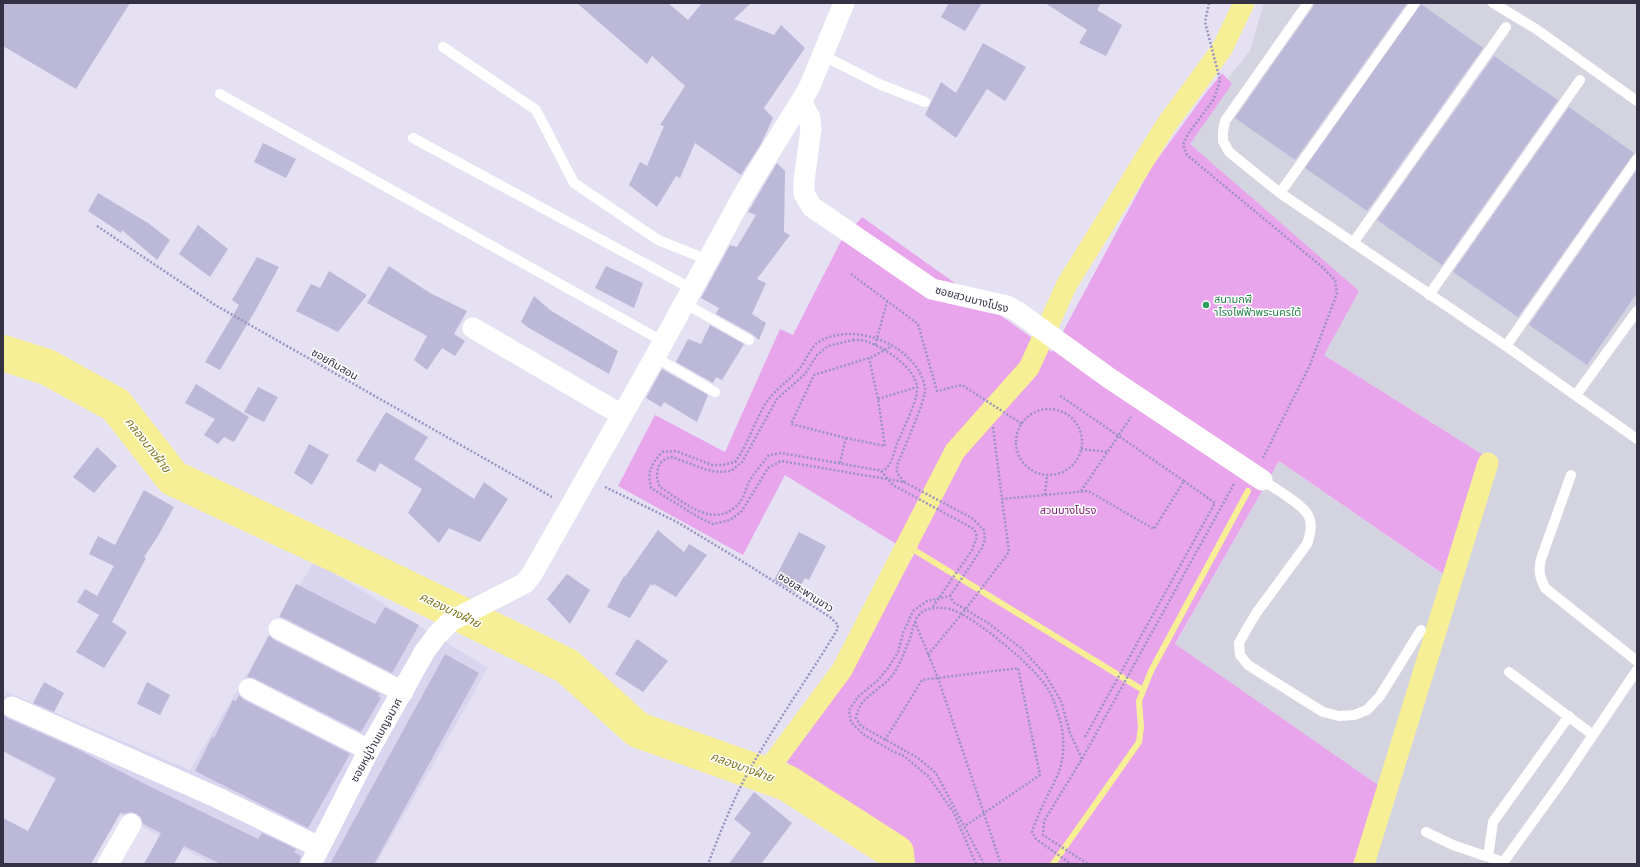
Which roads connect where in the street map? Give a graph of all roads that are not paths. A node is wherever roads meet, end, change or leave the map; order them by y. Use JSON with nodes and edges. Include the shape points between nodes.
{"nodes":[{"id":1,"x":844,"y":3,"type":"edge"},
{"id":2,"x":1308,"y":3,"type":"edge"},
{"id":3,"x":1415,"y":3,"type":"edge"},
{"id":4,"x":1493,"y":3,"type":"edge"},
{"id":5,"x":1506,"y":27,"type":"dead end"},
{"id":6,"x":443,"y":47,"type":"dead end"},
{"id":7,"x":822,"y":55,"type":"junction"},
{"id":8,"x":1580,"y":80,"type":"dead end"},
{"id":9,"x":220,"y":94,"type":"dead end"},
{"id":10,"x":1637,"y":101,"type":"edge"},
{"id":11,"x":801,"y":102,"type":"junction"},
{"id":12,"x":925,"y":102,"type":"dead end"},
{"id":13,"x":413,"y":138,"type":"dead end"},
{"id":14,"x":1637,"y":158,"type":"edge"},
{"id":15,"x":1280,"y":193,"type":"junction"},
{"id":16,"x":1353,"y":243,"type":"junction"},
{"id":17,"x":708,"y":260,"type":"junction"},
{"id":18,"x":1429,"y":295,"type":"junction"},
{"id":19,"x":688,"y":296,"type":"junction"},
{"id":20,"x":1637,"y":311,"type":"edge"},
{"id":21,"x":473,"y":328,"type":"dead end"},
{"id":22,"x":749,"y":340,"type":"dead end"},
{"id":23,"x":1506,"y":346,"type":"junction"},
{"id":24,"x":660,"y":350,"type":"junction"},
{"id":25,"x":715,"y":392,"type":"dead end"},
{"id":26,"x":1576,"y":395,"type":"junction"},
{"id":27,"x":622,"y":415,"type":"junction"},
{"id":28,"x":1637,"y":439,"type":"edge"},
{"id":29,"x":1256,"y":475,"type":"joint"},
{"id":30,"x":1570,"y":475,"type":"dead end"},
{"id":31,"x":279,"y":629,"type":"dead end"},
{"id":32,"x":1421,"y":630,"type":"dead end"},
{"id":33,"x":1637,"y":661,"type":"edge"},
{"id":34,"x":1637,"y":670,"type":"edge"},
{"id":35,"x":1509,"y":672,"type":"dead end"},
{"id":36,"x":249,"y":689,"type":"dead end"},
{"id":37,"x":403,"y":692,"type":"junction"},
{"id":38,"x":12,"y":707,"type":"dead end"},
{"id":39,"x":1569,"y":716,"type":"junction"},
{"id":40,"x":1593,"y":735,"type":"junction"},
{"id":41,"x":369,"y":750,"type":"junction"},
{"id":42,"x":131,"y":824,"type":"dead end"},
{"id":43,"x":1426,"y":832,"type":"dead end"},
{"id":44,"x":315,"y":856,"type":"edge"},
{"id":45,"x":1488,"y":857,"type":"junction"},
{"id":46,"x":1503,"y":863,"type":"edge"},
{"id":47,"x":108,"y":864,"type":"edge"}],
"edges":[{"from":1,"to":7,"type":"street"},
{"from":2,"to":15,"type":"lane","via":[[1225,121],[1223,132],[1223,141],[1228,152]]},
{"from":3,"to":15,"type":"lane"},
{"from":4,"to":10,"type":"lane","via":[[1536,29]]},
{"from":5,"to":16,"type":"lane"},
{"from":6,"to":17,"type":"lane","via":[[536,110],[574,183],[658,240]]},
{"from":7,"to":11,"type":"street"},
{"from":7,"to":12,"type":"lane","via":[[886,87]]},
{"from":8,"to":18,"type":"lane"},
{"from":9,"to":24,"type":"lane"},
{"from":11,"to":17,"type":"street","via":[[744,194]]},
{"from":11,"to":29,"type":"street","name":"ซอยสวนบางโปรง","via":[[810,118],[804,194],[812,207],[932,289],[1007,306]]},
{"from":13,"to":19,"type":"lane"},
{"from":14,"to":23,"type":"lane"},
{"from":15,"to":16,"type":"lane"},
{"from":16,"to":18,"type":"lane"},
{"from":17,"to":19,"type":"street"},
{"from":18,"to":23,"type":"lane"},
{"from":19,"to":22,"type":"lane"},
{"from":19,"to":24,"type":"street"},
{"from":20,"to":26,"type":"lane"},
{"from":21,"to":27,"type":"street"},
{"from":23,"to":26,"type":"lane"},
{"from":24,"to":25,"type":"lane"},
{"from":24,"to":27,"type":"street"},
{"from":26,"to":28,"type":"lane"},
{"from":27,"to":37,"type":"street","name":"ซอยหมู่บ้านเบญจมาศ","via":[[536,568],[525,583],[451,621],[425,651]]},
{"from":29,"to":32,"type":"lane","via":[[1304,508],[1311,521],[1311,533],[1307,544],[1257,612],[1239,643],[1240,655],[1248,665],[1323,712],[1339,716],[1354,715],[1367,710],[1380,696]]},
{"from":30,"to":33,"type":"lane","via":[[1540,559],[1540,576],[1545,588]]},
{"from":31,"to":37,"type":"street"},
{"from":34,"to":40,"type":"lane"},
{"from":35,"to":39,"type":"lane"},
{"from":36,"to":41,"type":"street"},
{"from":37,"to":41,"type":"street","name":"ซอยหมู่บ้านเบญจมาศ"},
{"from":38,"to":44,"type":"street","via":[[218,798]]},
{"from":39,"to":40,"type":"lane"},
{"from":39,"to":45,"type":"lane","via":[[1493,822]]},
{"from":40,"to":46,"type":"lane"},
{"from":41,"to":44,"type":"street","name":"ซอยหมู่บ้านเบญจมาศ"},
{"from":42,"to":47,"type":"street"},
{"from":43,"to":45,"type":"lane"},
{"from":45,"to":46,"type":"lane"}]}
